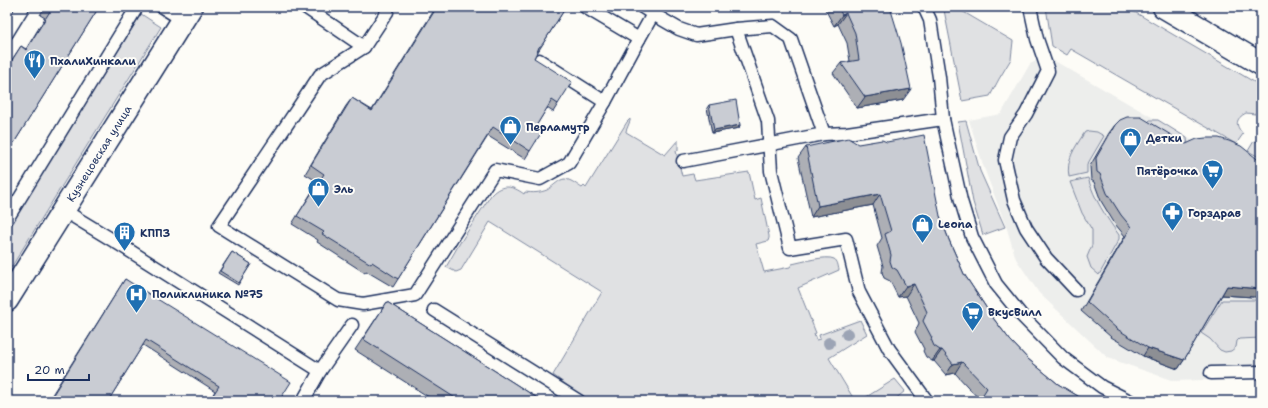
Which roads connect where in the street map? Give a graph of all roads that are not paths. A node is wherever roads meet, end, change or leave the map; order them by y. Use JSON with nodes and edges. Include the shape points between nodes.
{"nodes":[{"id":1,"x":23,"y":7,"type":"edge"},
{"id":2,"x":137,"y":7,"type":"edge"},
{"id":3,"x":162,"y":7,"type":"edge"},
{"id":4,"x":305,"y":7,"type":"edge"},
{"id":5,"x":388,"y":7,"type":"edge"},
{"id":6,"x":585,"y":7,"type":"edge"},
{"id":7,"x":642,"y":7,"type":"edge"},
{"id":8,"x":924,"y":7,"type":"edge"},
{"id":9,"x":1030,"y":7,"type":"edge"},
{"id":10,"x":1164,"y":7,"type":"edge"},
{"id":11,"x":187,"y":14,"type":"edge"},
{"id":12,"x":653,"y":14,"type":"junction"},
{"id":13,"x":736,"y":28,"type":"junction"},
{"id":14,"x":7,"y":33,"type":"edge"},
{"id":15,"x":639,"y":38,"type":"junction"},
{"id":16,"x":364,"y":47,"type":"junction"},
{"id":17,"x":539,"y":60,"type":"edge"},
{"id":18,"x":1261,"y":64,"type":"edge"},
{"id":19,"x":605,"y":102,"type":"junction"},
{"id":20,"x":943,"y":119,"type":"junction"},
{"id":21,"x":824,"y":134,"type":"junction"},
{"id":22,"x":769,"y":145,"type":"junction"},
{"id":23,"x":683,"y":161,"type":"dead end"},
{"id":24,"x":63,"y":210,"type":"junction"},
{"id":25,"x":7,"y":219,"type":"edge"},
{"id":26,"x":1076,"y":290,"type":"dead end"},
{"id":27,"x":7,"y":300,"type":"edge"},
{"id":28,"x":434,"y":310,"type":"dead end"},
{"id":29,"x":352,"y":325,"type":"dead end"},
{"id":30,"x":320,"y":371,"type":"junction"},
{"id":31,"x":1261,"y":372,"type":"edge"},
{"id":32,"x":1211,"y":373,"type":"dead end"},
{"id":33,"x":303,"y":401,"type":"edge"},
{"id":34,"x":579,"y":401,"type":"edge"},
{"id":35,"x":927,"y":401,"type":"edge"},
{"id":36,"x":1130,"y":401,"type":"edge"}],
"edges":[{"from":1,"to":14,"type":"lane"},
{"from":2,"to":25,"type":"lane"},
{"from":3,"to":11,"type":"lane"},
{"from":4,"to":16,"type":"lane"},
{"from":5,"to":16,"type":"lane"},
{"from":6,"to":15,"type":"lane"},
{"from":7,"to":12,"type":"lane"},
{"from":8,"to":20,"type":"lane","via":[[930,20]]},
{"from":9,"to":26,"type":"lane","via":[[1037,39],[1048,70],[1026,114],[1010,137],[1005,160],[1014,200],[1026,228],[1046,258]]},
{"from":10,"to":18,"type":"street"},
{"from":11,"to":24,"type":"street","name":"Кузнецовская улица"},
{"from":12,"to":13,"type":"lane","via":[[679,29],[696,35]]},
{"from":12,"to":15,"type":"lane"},
{"from":13,"to":21,"type":"lane","via":[[773,26],[791,39]]},
{"from":13,"to":22,"type":"lane","via":[[768,121]]},
{"from":15,"to":19,"type":"lane"},
{"from":16,"to":19,"type":"lane","via":[[320,75],[219,226],[338,300],[363,304],[415,295],[495,170],[540,179],[569,163]]},
{"from":17,"to":19,"type":"lane"},
{"from":20,"to":21,"type":"lane"},
{"from":20,"to":36,"type":"lane","via":[[961,201],[972,237],[996,284],[1022,316],[1063,358],[1102,387]]},
{"from":21,"to":22,"type":"lane"},
{"from":22,"to":23,"type":"lane"},
{"from":22,"to":35,"type":"lane","via":[[771,171],[790,248],[846,239],[859,292],[889,349]]},
{"from":24,"to":27,"type":"street","name":"Кузнецовская улица"},
{"from":24,"to":30,"type":"lane"},
{"from":28,"to":34,"type":"lane"},
{"from":29,"to":30,"type":"lane"},
{"from":30,"to":33,"type":"lane"},
{"from":31,"to":32,"type":"lane"}]}
